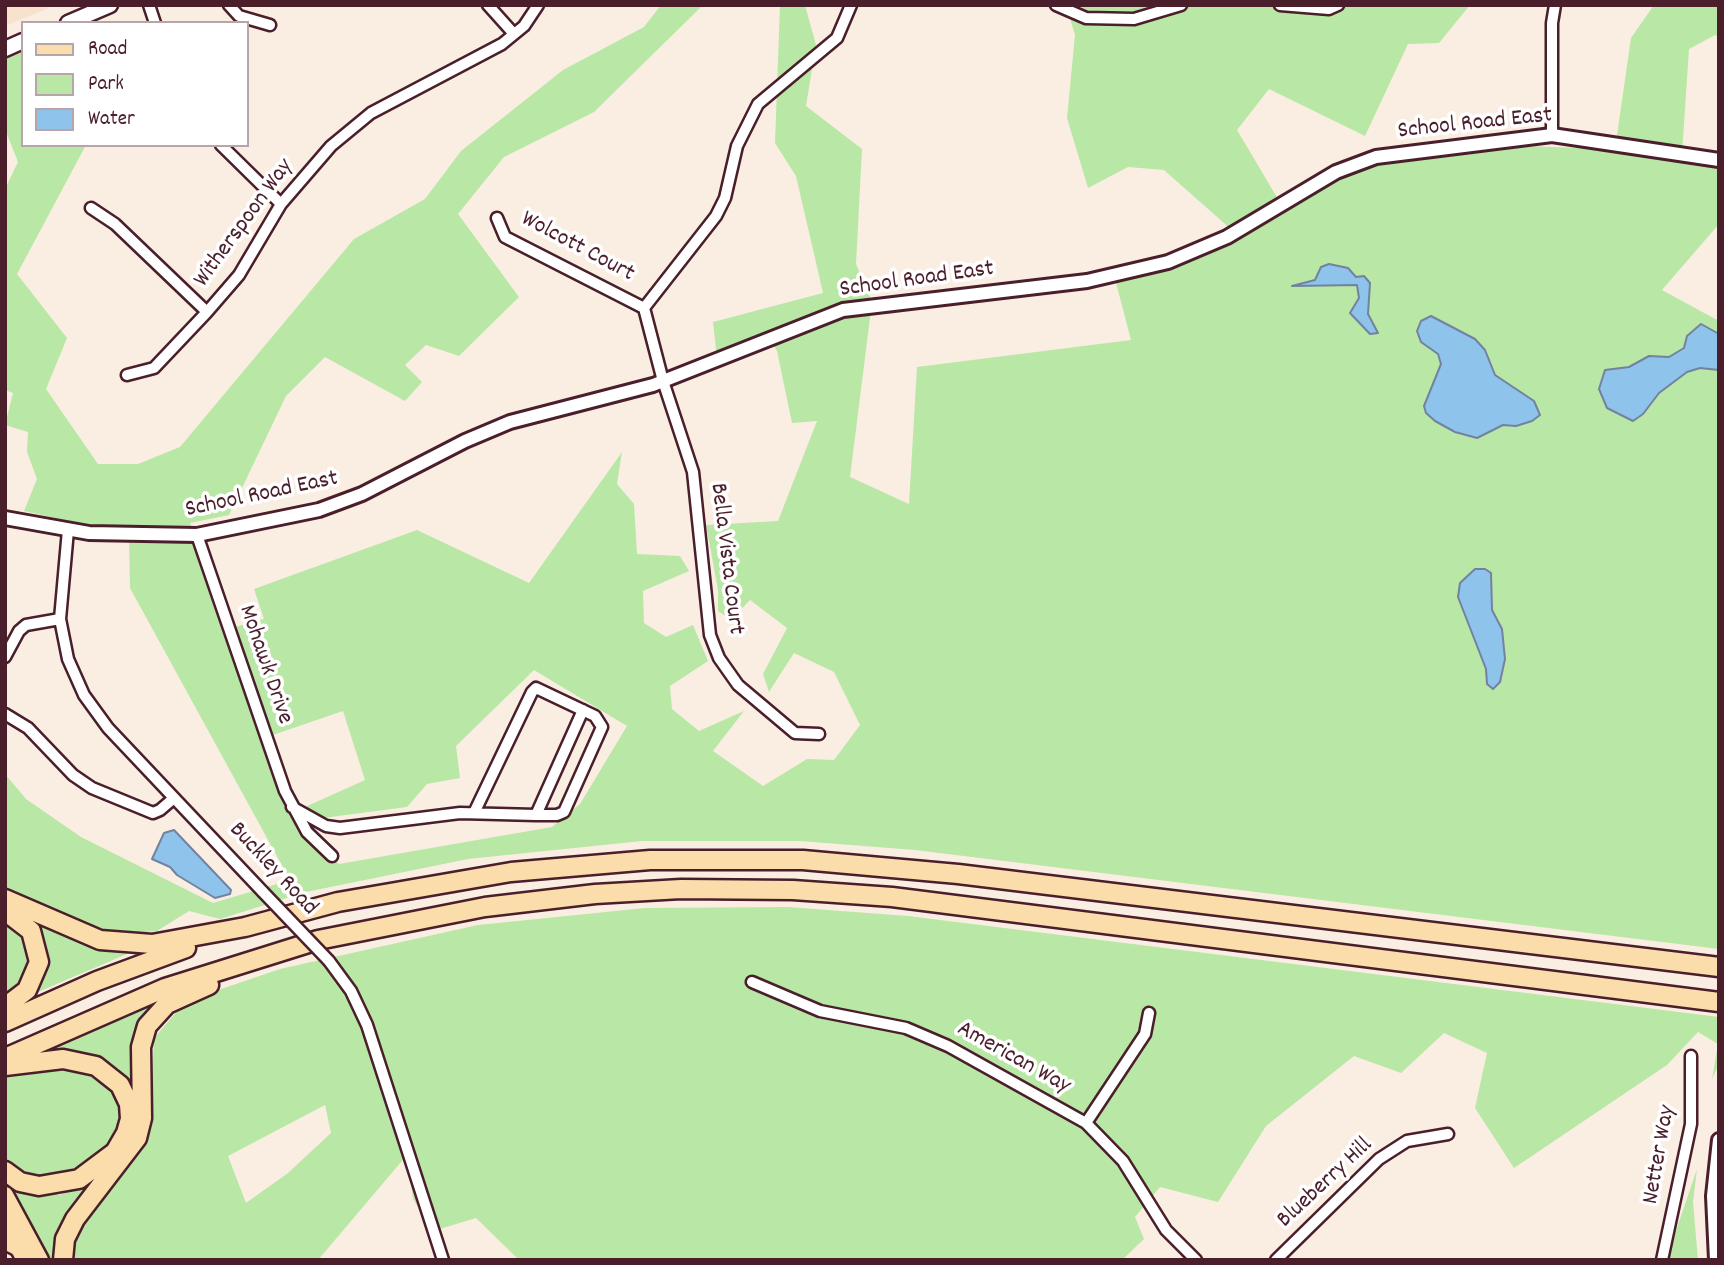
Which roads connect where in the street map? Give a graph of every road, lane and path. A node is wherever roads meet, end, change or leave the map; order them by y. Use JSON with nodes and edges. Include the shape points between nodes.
{"nodes":[{"id":1,"x":110,"y":5,"type":"edge"},
{"id":2,"x":229,"y":5,"type":"edge"},
{"id":3,"x":488,"y":5,"type":"edge"},
{"id":4,"x":538,"y":5,"type":"edge"},
{"id":5,"x":850,"y":5,"type":"edge"},
{"id":6,"x":1056,"y":5,"type":"edge"},
{"id":7,"x":1181,"y":5,"type":"edge"},
{"id":8,"x":1280,"y":5,"type":"edge"},
{"id":9,"x":1338,"y":5,"type":"edge"},
{"id":10,"x":1555,"y":5,"type":"edge"},
{"id":11,"x":73,"y":21,"type":"edge"},
{"id":12,"x":270,"y":25,"type":"dead end"},
{"id":13,"x":514,"y":34,"type":"junction"},
{"id":14,"x":21,"y":42,"type":"edge"},
{"id":15,"x":5,"y":49,"type":"edge"},
{"id":16,"x":1552,"y":135,"type":"junction"},
{"id":17,"x":224,"y":147,"type":"edge"},
{"id":18,"x":1719,"y":160,"type":"edge"},
{"id":19,"x":281,"y":204,"type":"junction"},
{"id":20,"x":91,"y":208,"type":"dead end"},
{"id":21,"x":497,"y":218,"type":"dead end"},
{"id":22,"x":644,"y":308,"type":"junction"},
{"id":23,"x":207,"y":312,"type":"junction"},
{"id":24,"x":127,"y":375,"type":"dead end"},
{"id":25,"x":663,"y":381,"type":"junction"},
{"id":26,"x":5,"y":518,"type":"edge"},
{"id":27,"x":68,"y":530,"type":"junction"},
{"id":28,"x":197,"y":535,"type":"junction"},
{"id":29,"x":60,"y":619,"type":"junction"},
{"id":30,"x":5,"y":657,"type":"edge"},
{"id":31,"x":583,"y":710,"type":"junction"},
{"id":32,"x":5,"y":714,"type":"edge"},
{"id":33,"x":819,"y":734,"type":"dead end"},
{"id":34,"x":174,"y":798,"type":"junction"},
{"id":35,"x":292,"y":807,"type":"junction"},
{"id":36,"x":474,"y":813,"type":"junction"},
{"id":37,"x":536,"y":815,"type":"junction"},
{"id":38,"x":332,"y":856,"type":"dead end"},
{"id":39,"x":5,"y":899,"type":"edge"},
{"id":40,"x":5,"y":911,"type":"edge"},
{"id":41,"x":245,"y":927,"type":"junction"},
{"id":42,"x":342,"y":936,"type":"junction"},
{"id":43,"x":1719,"y":967,"type":"edge"},
{"id":44,"x":752,"y":982,"type":"dead end"},
{"id":45,"x":1719,"y":1002,"type":"edge"},
{"id":46,"x":5,"y":1007,"type":"edge"},
{"id":47,"x":1149,"y":1013,"type":"dead end"},
{"id":48,"x":5,"y":1022,"type":"edge"},
{"id":49,"x":1691,"y":1056,"type":"dead end"},
{"id":50,"x":5,"y":1058,"type":"edge"},
{"id":51,"x":5,"y":1066,"type":"edge"},
{"id":52,"x":1086,"y":1124,"type":"junction"},
{"id":53,"x":1448,"y":1134,"type":"dead end"},
{"id":54,"x":1719,"y":1140,"type":"edge"},
{"id":55,"x":5,"y":1171,"type":"edge"},
{"id":56,"x":5,"y":1195,"type":"edge"},
{"id":57,"x":5,"y":1223,"type":"edge"},
{"id":58,"x":16,"y":1249,"type":"edge"},
{"id":59,"x":40,"y":1260,"type":"edge"},
{"id":60,"x":63,"y":1260,"type":"edge"},
{"id":61,"x":443,"y":1260,"type":"edge"},
{"id":62,"x":1196,"y":1260,"type":"edge"},
{"id":63,"x":1276,"y":1260,"type":"edge"},
{"id":64,"x":1662,"y":1260,"type":"edge"},
{"id":65,"x":1716,"y":1260,"type":"edge"}],
"edges":[{"from":1,"to":11,"type":"main road"},
{"from":2,"to":12,"type":"street","via":[[239,16]]},
{"from":3,"to":13,"type":"street"},
{"from":4,"to":13,"type":"street","name":"Witherspoon Way"},
{"from":5,"to":22,"type":"street","via":[[837,38],[758,104],[737,146],[716,216]]},
{"from":6,"to":7,"type":"street","via":[[1086,18],[1133,19]]},
{"from":8,"to":9,"type":"street","via":[[1329,9]]},
{"from":10,"to":16,"type":"street"},
{"from":13,"to":19,"type":"street","name":"Witherspoon Way","via":[[371,113],[331,146]]},
{"from":14,"to":15,"type":"main road"},
{"from":16,"to":18,"type":"street","name":"School Road East"},
{"from":16,"to":25,"type":"street","name":"School Road East","via":[[1358,161],[1227,237],[1168,262],[1087,281],[843,310]]},
{"from":17,"to":19,"type":"street"},
{"from":19,"to":23,"type":"street","name":"Witherspoon Way","via":[[239,275]]},
{"from":20,"to":23,"type":"street","via":[[115,224]]},
{"from":21,"to":22,"type":"street","name":"Wolcott Court","via":[[505,237]]},
{"from":22,"to":25,"type":"street","name":"Bella Vista Court"},
{"from":23,"to":24,"type":"street","name":"Witherspoon Way","via":[[154,368]]},
{"from":25,"to":28,"type":"street","name":"School Road East","via":[[510,422],[341,503]]},
{"from":25,"to":33,"type":"street","name":"Bella Vista Court","via":[[693,472],[710,635],[719,658],[738,685],[795,733]]},
{"from":26,"to":27,"type":"street","name":"School Road East"},
{"from":27,"to":28,"type":"street","name":"School Road East"},
{"from":27,"to":29,"type":"street","name":"Buckley Road"},
{"from":28,"to":35,"type":"street","name":"Mohawk Drive"},
{"from":29,"to":30,"type":"street","via":[[26,625]]},
{"from":29,"to":34,"type":"street","name":"Buckley Road","via":[[68,659],[83,695]]},
{"from":31,"to":36,"type":"street","via":[[534,689]]},
{"from":31,"to":37,"type":"street"},
{"from":31,"to":37,"type":"street","via":[[599,719],[601,733],[564,812]]},
{"from":32,"to":34,"type":"street","via":[[28,728],[73,775],[92,788],[153,813]]},
{"from":34,"to":61,"type":"street","name":"Buckley Road","bridge":true,"via":[[329,961],[351,991],[367,1025]]},
{"from":35,"to":36,"type":"street","via":[[326,826],[340,828]]},
{"from":35,"to":38,"type":"street","name":"Mohawk Drive","via":[[307,832]]},
{"from":36,"to":37,"type":"street"},
{"from":39,"to":41,"type":"highway","via":[[95,938],[128,944],[168,943]]},
{"from":40,"to":46,"type":"highway","via":[[31,931],[38,962],[27,990]]},
{"from":41,"to":43,"type":"highway","via":[[338,902],[524,870],[650,860],[790,859],[946,873]]},
{"from":41,"to":48,"type":"highway","via":[[97,981]]},
{"from":42,"to":45,"type":"highway","via":[[550,898],[681,889],[793,890],[954,904]]},
{"from":42,"to":50,"type":"highway","via":[[165,988]]},
{"from":42,"to":60,"type":"highway","via":[[181,996],[158,1011],[147,1026],[141,1047],[142,1118],[137,1138],[75,1219],[65,1239]]},
{"from":44,"to":52,"type":"street","name":"American Way","via":[[820,1011],[906,1028],[948,1046]]},
{"from":47,"to":52,"type":"street","via":[[1145,1034]]},
{"from":49,"to":64,"type":"street","name":"Netter Way","via":[[1691,1124]]},
{"from":51,"to":55,"type":"highway","via":[[55,1059],[96,1066],[120,1085],[130,1119],[115,1152],[79,1179],[39,1186],[20,1182]]},
{"from":52,"to":62,"type":"street","name":"American Way","via":[[1123,1161],[1166,1230]]},
{"from":53,"to":63,"type":"street","name":"Blueberry Hill","via":[[1407,1141],[1379,1159]]},
{"from":54,"to":65,"type":"street","via":[[1713,1196]]},
{"from":56,"to":59,"type":"main road"},
{"from":57,"to":58,"type":"main road"}]}
